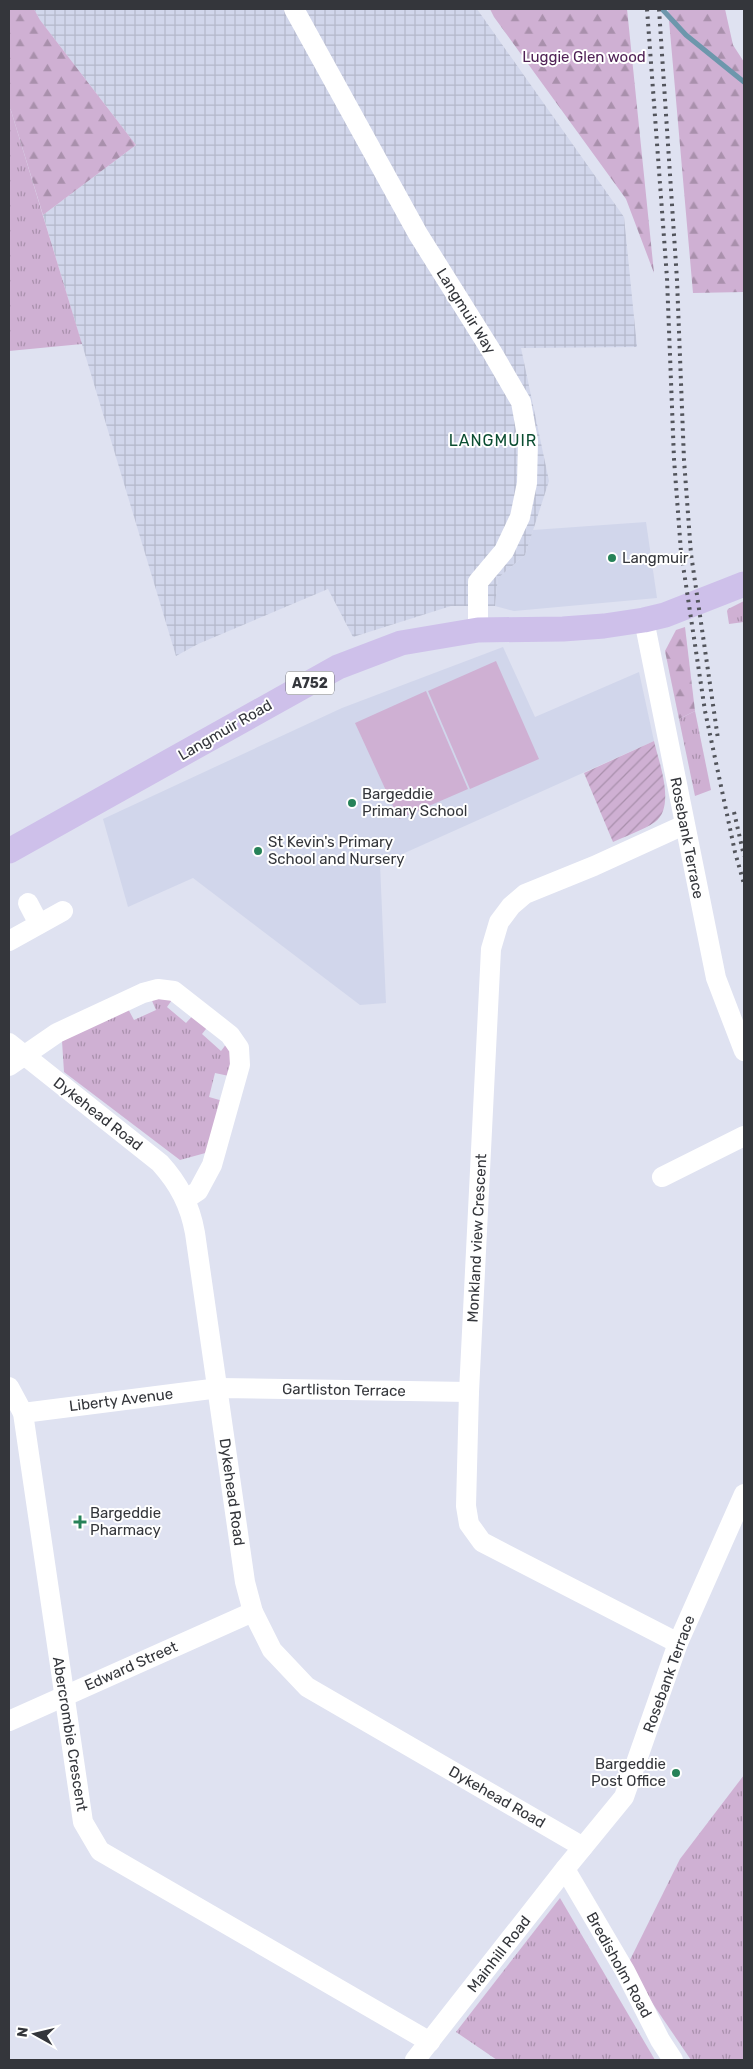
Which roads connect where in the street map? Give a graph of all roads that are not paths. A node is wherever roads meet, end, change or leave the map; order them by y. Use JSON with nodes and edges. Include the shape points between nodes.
{"nodes":[{"id":1,"x":294,"y":9,"type":"edge"},
{"id":2,"x":744,"y":584,"type":"edge"},
{"id":3,"x":655,"y":618,"type":"junction"},
{"id":4,"x":478,"y":630,"type":"junction"},
{"id":5,"x":684,"y":825,"type":"junction"},
{"id":6,"x":9,"y":851,"type":"edge"},
{"id":7,"x":28,"y":903,"type":"dead end"},
{"id":8,"x":63,"y":911,"type":"dead end"},
{"id":9,"x":39,"y":924,"type":"junction"},
{"id":10,"x":9,"y":941,"type":"edge"},
{"id":11,"x":9,"y":1044,"type":"edge"},
{"id":12,"x":744,"y":1051,"type":"edge"},
{"id":13,"x":16,"y":1061,"type":"edge"},
{"id":14,"x":744,"y":1136,"type":"edge"},
{"id":15,"x":662,"y":1177,"type":"dead end"},
{"id":16,"x":186,"y":1199,"type":"junction"},
{"id":17,"x":9,"y":1387,"type":"edge"},
{"id":18,"x":218,"y":1388,"type":"junction"},
{"id":19,"x":470,"y":1392,"type":"junction"},
{"id":20,"x":23,"y":1413,"type":"junction"},
{"id":21,"x":744,"y":1494,"type":"edge"},
{"id":22,"x":252,"y":1612,"type":"junction"},
{"id":23,"x":678,"y":1643,"type":"junction"},
{"id":24,"x":64,"y":1696,"type":"junction"},
{"id":25,"x":9,"y":1721,"type":"edge"},
{"id":26,"x":583,"y":1847,"type":"junction"},
{"id":27,"x":565,"y":1869,"type":"junction"},
{"id":28,"x":430,"y":2042,"type":"junction"},
{"id":29,"x":415,"y":2060,"type":"edge"},
{"id":30,"x":673,"y":2060,"type":"edge"}],
"edges":[{"from":1,"to":4,"type":"street","name":"Langmuir Way","via":[[418,234],[521,402],[528,441],[527,482],[520,517],[504,551],[478,582]]},
{"from":2,"to":3,"type":"main road","name":"Langmuir Road","number":"A752"},
{"from":3,"to":4,"type":"main road","name":"Langmuir Road","number":"A752","via":[[563,629]]},
{"from":3,"to":5,"type":"street","name":"Rosebank Terrace"},
{"from":4,"to":6,"type":"main road","name":"Langmuir Road","number":"A752","via":[[401,643],[338,667]]},
{"from":5,"to":12,"type":"street","name":"Rosebank Terrace","via":[[716,978]]},
{"from":5,"to":19,"type":"street","name":"Monkland view Crescent","via":[[525,894],[499,922],[491,949]]},
{"from":7,"to":9,"type":"street"},
{"from":8,"to":9,"type":"street"},
{"from":9,"to":10,"type":"street"},
{"from":11,"to":13,"type":"street","name":"Dykehead Road"},
{"from":13,"to":16,"type":"street","name":"Dykehead Road","via":[[160,1163]]},
{"from":13,"to":16,"type":"street","via":[[57,1033],[158,989],[174,991],[230,1035],[239,1048],[240,1065],[212,1165],[198,1192]]},
{"from":14,"to":15,"type":"street"},
{"from":16,"to":18,"type":"street","name":"Dykehead Road","via":[[193,1220]]},
{"from":17,"to":20,"type":"street","name":"Abercrombie Crescent"},
{"from":18,"to":19,"type":"street","name":"Gartliston Terrace"},
{"from":18,"to":20,"type":"street","name":"Liberty Avenue"},
{"from":18,"to":22,"type":"street","name":"Dykehead Road"},
{"from":19,"to":23,"type":"street","name":"Monkland view Crescent","via":[[466,1506],[469,1524],[482,1542]]},
{"from":20,"to":24,"type":"street","name":"Abercrombie Crescent"},
{"from":21,"to":23,"type":"street","name":"Rosebank Terrace"},
{"from":22,"to":24,"type":"street","name":"Edward Street"},
{"from":22,"to":26,"type":"street","name":"Dykehead Road","via":[[272,1650],[307,1687]]},
{"from":23,"to":26,"type":"street","name":"Rosebank Terrace","via":[[624,1797]]},
{"from":24,"to":25,"type":"street","name":"Edward Street"},
{"from":24,"to":28,"type":"street","name":"Abercrombie Crescent","via":[[83,1822],[100,1851]]},
{"from":26,"to":27,"type":"street","name":"Mainhill Road"},
{"from":27,"to":28,"type":"street","name":"Mainhill Road"},
{"from":27,"to":30,"type":"street","name":"Bredisholm Road"},
{"from":28,"to":29,"type":"street","name":"Mainhill Road"}]}
